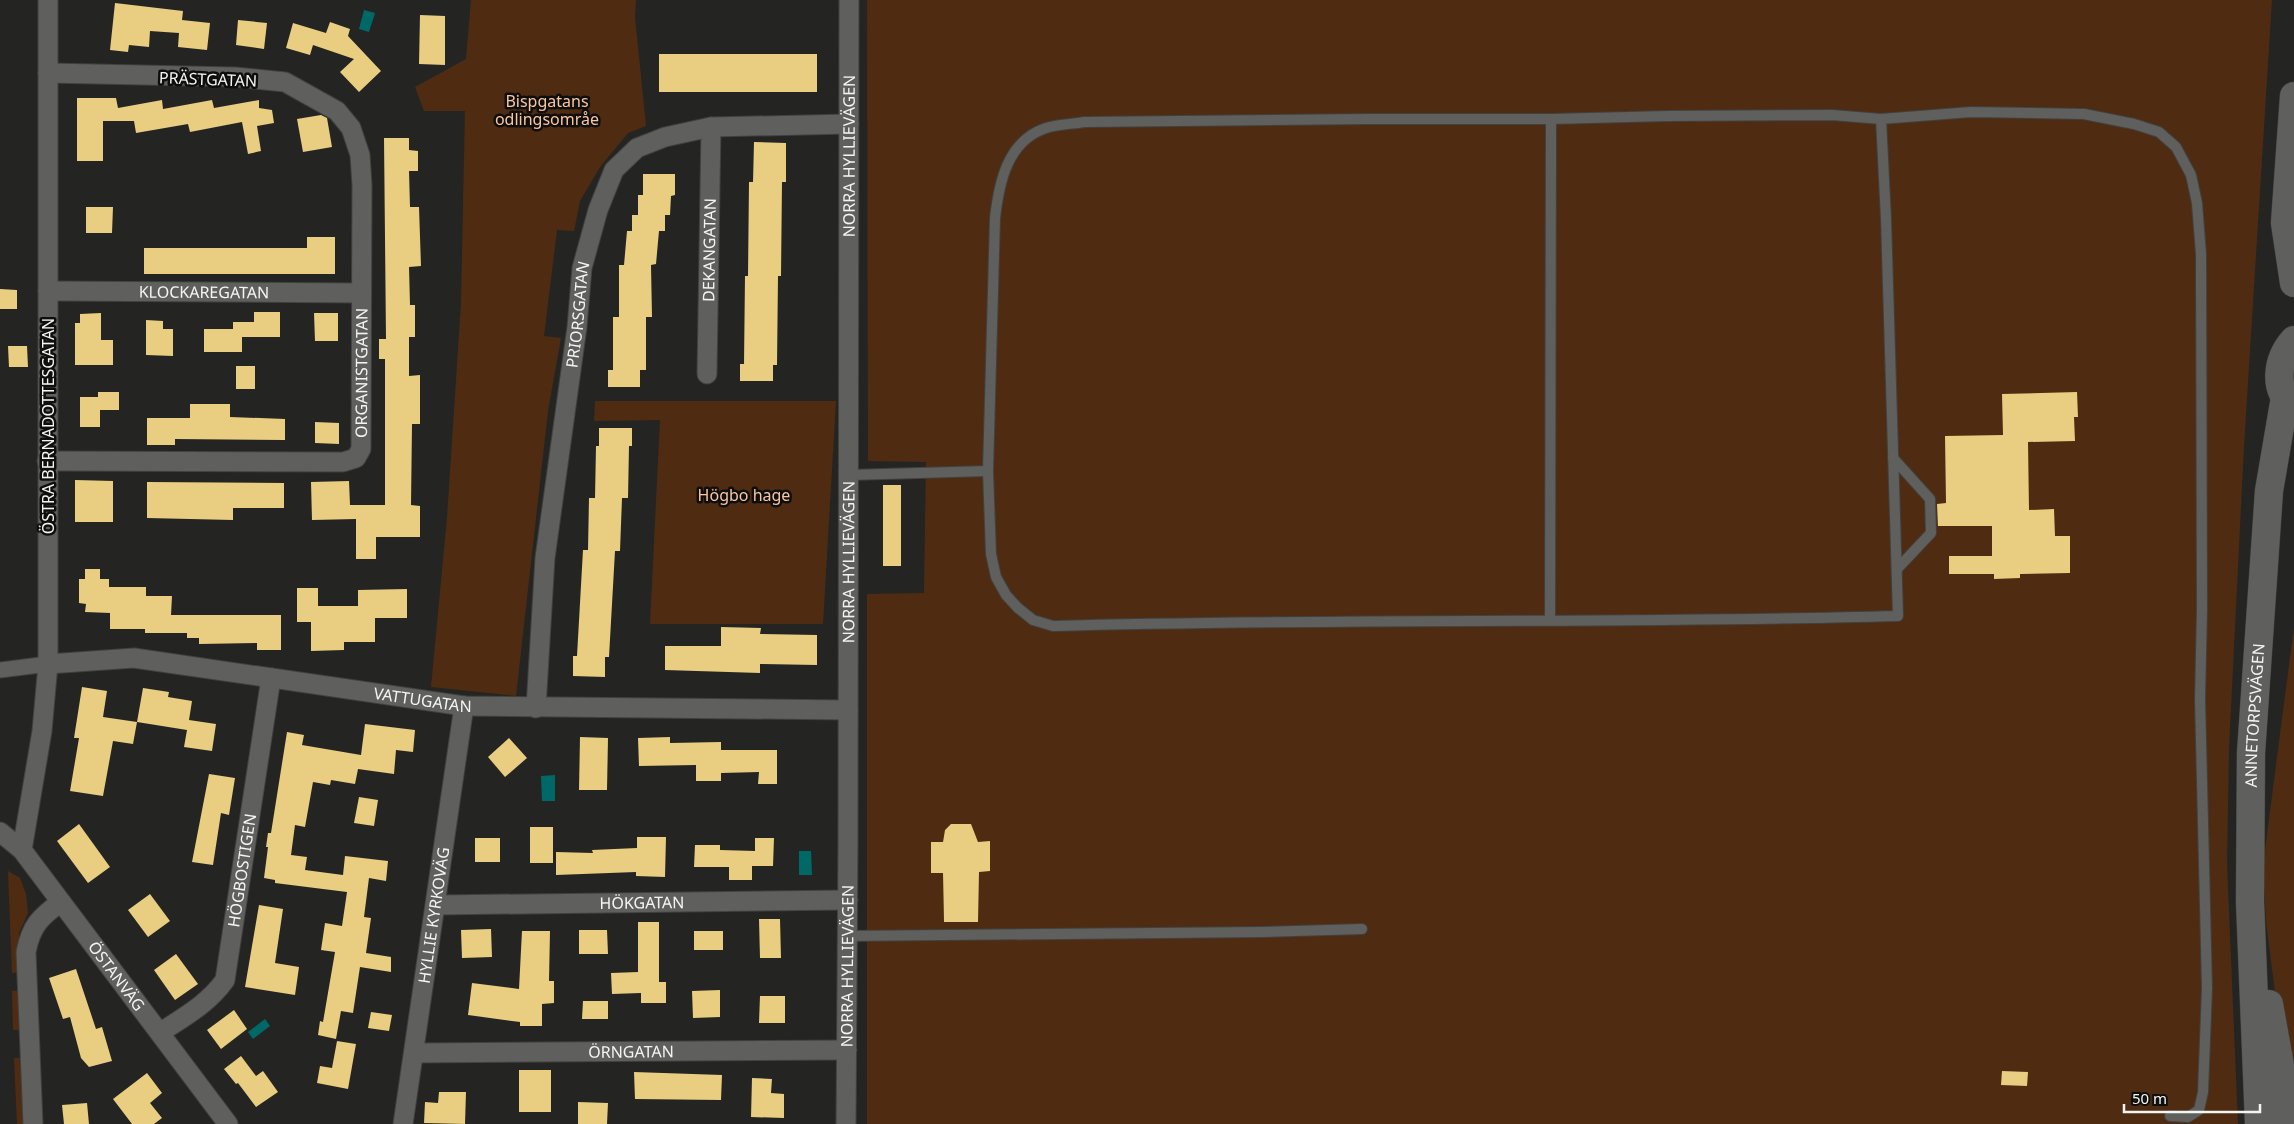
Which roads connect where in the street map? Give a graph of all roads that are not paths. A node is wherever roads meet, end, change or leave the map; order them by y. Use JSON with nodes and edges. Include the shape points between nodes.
{"nodes":[{"id":1,"x":48,"y":0,"type":"edge"},
{"id":2,"x":849,"y":0,"type":"edge"},
{"id":3,"x":48,"y":73,"type":"junction"},
{"id":4,"x":2294,"y":96,"type":"edge"},
{"id":5,"x":1551,"y":119,"type":"junction"},
{"id":6,"x":1881,"y":119,"type":"junction"},
{"id":7,"x":849,"y":124,"type":"junction"},
{"id":8,"x":711,"y":126,"type":"junction"},
{"id":9,"x":351,"y":128,"type":"joint"},
{"id":10,"x":2290,"y":142,"type":"junction"},
{"id":11,"x":2294,"y":196,"type":"edge"},
{"id":12,"x":2294,"y":283,"type":"edge"},
{"id":13,"x":48,"y":292,"type":"junction"},
{"id":14,"x":362,"y":293,"type":"junction"},
{"id":15,"x":2294,"y":340,"type":"edge"},
{"id":16,"x":707,"y":374,"type":"dead end"},
{"id":17,"x":2290,"y":402,"type":"edge"},
{"id":18,"x":1893,"y":458,"type":"junction"},
{"id":19,"x":47,"y":461,"type":"junction"},
{"id":20,"x":2294,"y":468,"type":"edge"},
{"id":21,"x":988,"y":470,"type":"junction"},
{"id":22,"x":849,"y":475,"type":"junction"},
{"id":23,"x":2266,"y":530,"type":"junction"},
{"id":24,"x":1897,"y":569,"type":"junction"},
{"id":25,"x":1550,"y":620,"type":"junction"},
{"id":26,"x":48,"y":664,"type":"junction"},
{"id":27,"x":0,"y":670,"type":"edge"},
{"id":28,"x":270,"y":678,"type":"junction"},
{"id":29,"x":464,"y":706,"type":"junction"},
{"id":30,"x":536,"y":708,"type":"junction"},
{"id":31,"x":848,"y":710,"type":"junction"},
{"id":32,"x":0,"y":832,"type":"edge"},
{"id":33,"x":22,"y":850,"type":"junction"},
{"id":34,"x":848,"y":900,"type":"junction"},
{"id":35,"x":61,"y":902,"type":"junction"},
{"id":36,"x":2250,"y":902,"type":"junction"},
{"id":37,"x":437,"y":905,"type":"junction"},
{"id":38,"x":1362,"y":929,"type":"dead end"},
{"id":39,"x":847,"y":936,"type":"junction"},
{"id":40,"x":161,"y":1032,"type":"junction"},
{"id":41,"x":847,"y":1050,"type":"junction"},
{"id":42,"x":415,"y":1053,"type":"junction"},
{"id":43,"x":2170,"y":1116,"type":"dead end"},
{"id":44,"x":33,"y":1124,"type":"edge"},
{"id":45,"x":228,"y":1124,"type":"edge"},
{"id":46,"x":403,"y":1124,"type":"edge"},
{"id":47,"x":846,"y":1124,"type":"edge"},
{"id":48,"x":2259,"y":1124,"type":"edge"},
{"id":49,"x":2286,"y":1124,"type":"edge"}],
"edges":[{"from":1,"to":3,"type":"street","name":"ÖSTRA BERNADOTTESGATAN"},
{"from":2,"to":7,"type":"street","name":"NORRA HYLLIEVÄGEN"},
{"from":3,"to":9,"type":"street","name":"PRÄSTGATAN","via":[[235,77],[285,82],[337,111]]},
{"from":3,"to":13,"type":"street","name":"ÖSTRA BERNADOTTESGATAN"},
{"from":4,"to":10,"type":"main road"},
{"from":5,"to":6,"type":"lane","via":[[1793,115]]},
{"from":5,"to":21,"type":"lane","via":[[1085,122],[1045,128],[1022,143],[1006,164],[999,185],[995,218]]},
{"from":5,"to":25,"type":"lane"},
{"from":6,"to":18,"type":"lane"},
{"from":6,"to":43,"type":"lane","via":[[1971,112],[2084,114],[2159,132],[2176,147],[2191,175],[2197,203],[2200,254],[2200,699],[2208,988],[2203,1092],[2199,1110],[2188,1117]]},
{"from":7,"to":8,"type":"street","name":"PRIORSGATAN"},
{"from":7,"to":22,"type":"street","name":"NORRA HYLLIEVÄGEN"},
{"from":8,"to":16,"type":"street","name":"DEKANGATAN"},
{"from":8,"to":30,"type":"street","name":"PRIORSGATAN","via":[[665,137],[637,148],[614,170],[598,210],[582,268],[577,327],[545,558]]},
{"from":9,"to":14,"type":"street","name":"ORGANISTGATAN","via":[[360,165]]},
{"from":10,"to":11,"type":"main road"},
{"from":10,"to":12,"type":"main road","via":[[2285,223]]},
{"from":13,"to":14,"type":"street","name":"KLOCKAREGATAN"},
{"from":13,"to":19,"type":"street","name":"ÖSTRA BERNADOTTESGATAN"},
{"from":14,"to":19,"type":"street","name":"ORGANISTGATAN","via":[[360,449],[356,458],[343,462]]},
{"from":15,"to":17,"type":"main road","via":[[2279,367],[2279,377]]},
{"from":17,"to":23,"type":"main road","name":"ANNETORPSVÄGEN","via":[[2269,491]]},
{"from":18,"to":24,"type":"lane"},
{"from":18,"to":24,"type":"lane","via":[[1930,499],[1931,533]]},
{"from":19,"to":26,"type":"street","name":"ÖSTRA BERNADOTTESGATAN"},
{"from":20,"to":23,"type":"main road","name":"ANNETORPSVÄGEN"},
{"from":21,"to":22,"type":"lane"},
{"from":21,"to":25,"type":"lane","via":[[991,554],[996,577],[1018,608],[1033,620],[1053,626]]},
{"from":22,"to":31,"type":"street","name":"NORRA HYLLIEVÄGEN"},
{"from":23,"to":36,"type":"main road","name":"ANNETORPSVÄGEN","via":[[2251,753]]},
{"from":24,"to":25,"type":"lane","via":[[1898,616],[1734,621]]},
{"from":26,"to":27,"type":"street","name":"VATTUGATAN"},
{"from":26,"to":28,"type":"street","name":"VATTUGATAN","via":[[134,658]]},
{"from":26,"to":33,"type":"street","name":"ÖSTRA BERNADOTTESGATAN","via":[[42,731]]},
{"from":28,"to":29,"type":"street","name":"VATTUGATAN"},
{"from":28,"to":40,"type":"street","name":"HÖGBOSTIGEN","via":[[225,980],[211,997]]},
{"from":29,"to":30,"type":"street","name":"VATTUGATAN"},
{"from":29,"to":37,"type":"street","name":"HYLLIE KYRKOVÄG"},
{"from":30,"to":31,"type":"street","name":"VATTUGATAN"},
{"from":31,"to":34,"type":"street","name":"NORRA HYLLIEVÄGEN"},
{"from":32,"to":33,"type":"street","name":"ÖSTANVÄG"},
{"from":33,"to":35,"type":"street","name":"ÖSTANVÄG"},
{"from":34,"to":37,"type":"street","name":"HÖKGATAN"},
{"from":34,"to":39,"type":"street","name":"NORRA HYLLIEVÄGEN"},
{"from":35,"to":40,"type":"street","name":"ÖSTANVÄG"},
{"from":35,"to":44,"type":"street","via":[[42,915],[30,934],[26,952]]},
{"from":36,"to":48,"type":"main road","name":"ANNETORPSVÄGEN"},
{"from":36,"to":49,"type":"main road","name":"ANNETORPSVÄGEN","via":[[2281,1071]]},
{"from":37,"to":42,"type":"street","name":"HYLLIE KYRKOVÄG"},
{"from":38,"to":39,"type":"lane"},
{"from":39,"to":41,"type":"street","name":"NORRA HYLLIEVÄGEN"},
{"from":40,"to":45,"type":"street","name":"ÖSTANVÄG"},
{"from":41,"to":42,"type":"street","name":"ÖRNGATAN"},
{"from":41,"to":47,"type":"street","name":"NORRA HYLLIEVÄGEN"},
{"from":42,"to":46,"type":"street","name":"HYLLIE KYRKOVÄG"}]}
